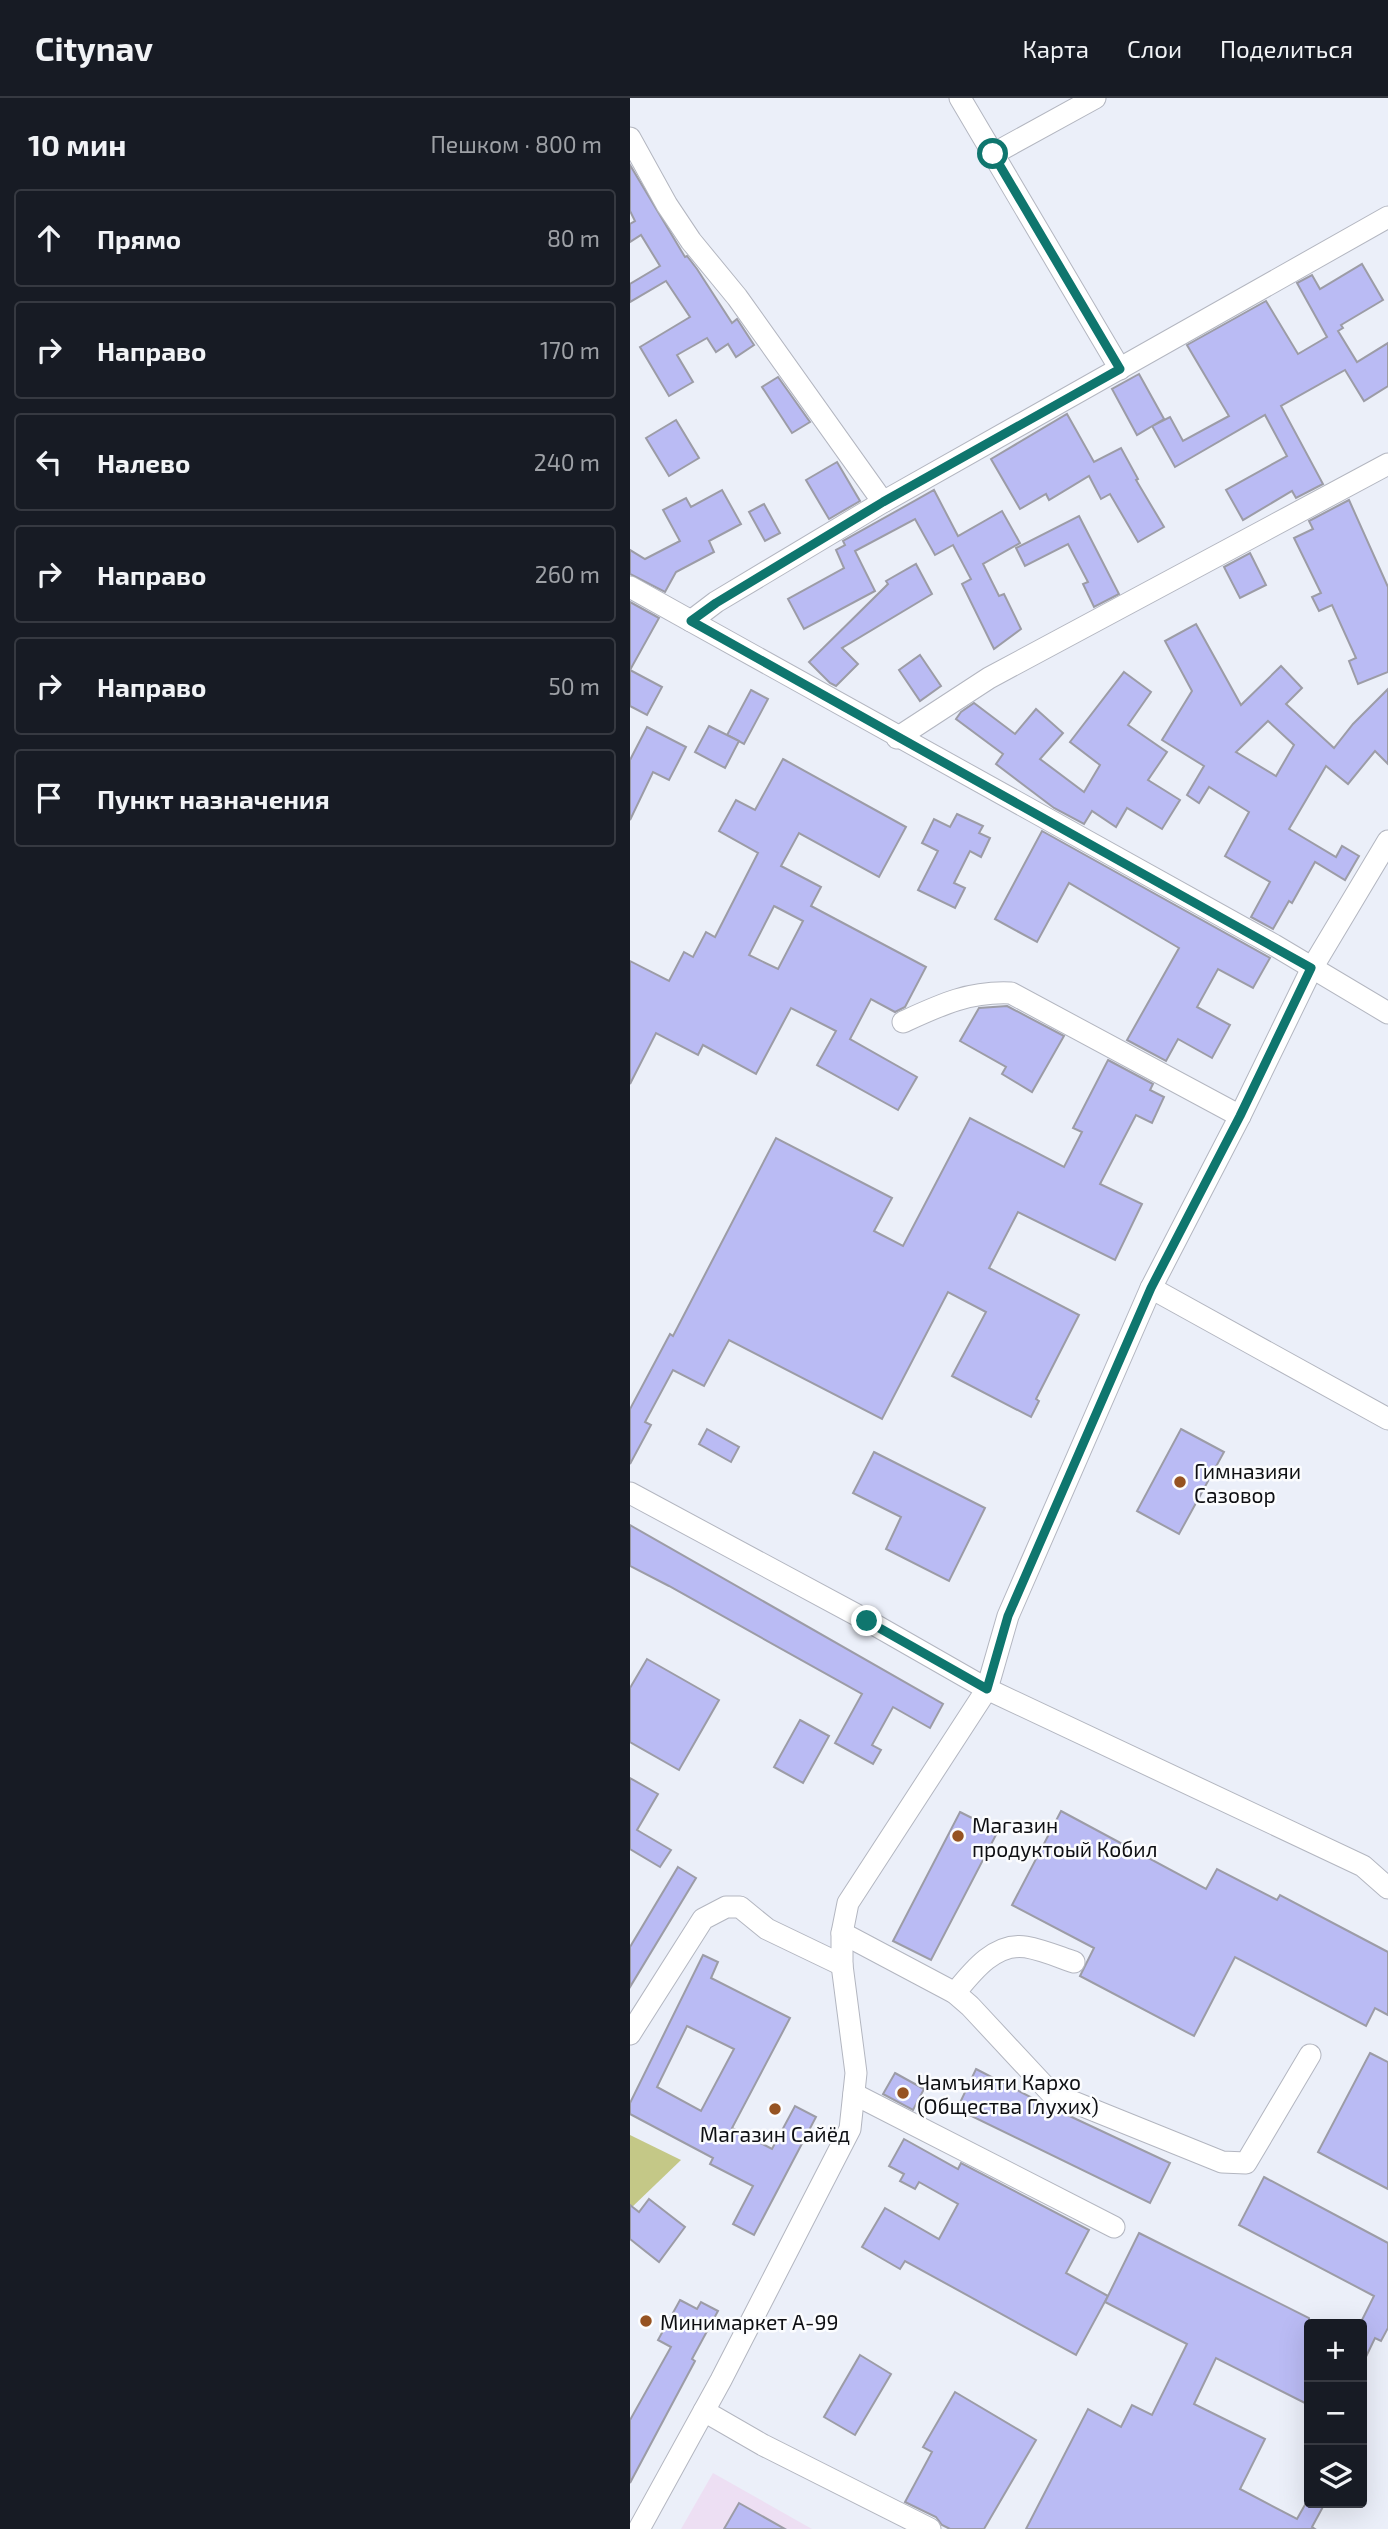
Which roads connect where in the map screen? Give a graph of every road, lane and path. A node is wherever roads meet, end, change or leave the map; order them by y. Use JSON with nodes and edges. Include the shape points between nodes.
{"nodes":[{"id":1,"x":960,"y":98,"type":"edge"},
{"id":2,"x":1095,"y":98,"type":"edge"},
{"id":3,"x":630,"y":138,"type":"edge"},
{"id":4,"x":993,"y":154,"type":"junction"},
{"id":5,"x":1388,"y":217,"type":"edge"},
{"id":6,"x":1120,"y":369,"type":"junction"},
{"id":7,"x":1388,"y":464,"type":"edge"},
{"id":8,"x":883,"y":502,"type":"junction"},
{"id":9,"x":630,"y":587,"type":"edge"},
{"id":10,"x":691,"y":621,"type":"junction"},
{"id":11,"x":897,"y":738,"type":"junction"},
{"id":12,"x":1388,"y":841,"type":"edge"},
{"id":13,"x":1311,"y":968,"type":"junction"},
{"id":14,"x":1388,"y":1013,"type":"edge"},
{"id":15,"x":903,"y":1022,"type":"dead end"},
{"id":16,"x":1240,"y":1116,"type":"junction"},
{"id":17,"x":1151,"y":1288,"type":"junction"},
{"id":18,"x":1388,"y":1419,"type":"edge"},
{"id":19,"x":630,"y":1493,"type":"edge"},
{"id":20,"x":987,"y":1689,"type":"junction"},
{"id":21,"x":1388,"y":1888,"type":"edge"},
{"id":22,"x":842,"y":1933,"type":"junction"},
{"id":23,"x":1074,"y":1962,"type":"dead end"},
{"id":24,"x":842,"y":1965,"type":"junction"},
{"id":25,"x":955,"y":1993,"type":"junction"},
{"id":26,"x":630,"y":2034,"type":"edge"},
{"id":27,"x":1310,"y":2056,"type":"dead end"},
{"id":28,"x":854,"y":2094,"type":"junction"},
{"id":29,"x":1114,"y":2227,"type":"dead end"},
{"id":30,"x":704,"y":2411,"type":"junction"},
{"id":31,"x":639,"y":2529,"type":"edge"},
{"id":32,"x":930,"y":2529,"type":"edge"}],
"edges":[{"from":1,"to":4,"type":"street"},
{"from":2,"to":4,"type":"street"},
{"from":3,"to":8,"type":"street","via":[[691,241],[737,297]]},
{"from":4,"to":6,"type":"street"},
{"from":5,"to":6,"type":"street"},
{"from":6,"to":8,"type":"street"},
{"from":7,"to":11,"type":"street","via":[[989,677]]},
{"from":8,"to":10,"type":"street"},
{"from":9,"to":10,"type":"street"},
{"from":10,"to":11,"type":"street"},
{"from":11,"to":13,"type":"street"},
{"from":12,"to":13,"type":"street"},
{"from":13,"to":14,"type":"street"},
{"from":13,"to":16,"type":"street"},
{"from":15,"to":16,"type":"street","via":[[956,999],[1011,993]]},
{"from":16,"to":17,"type":"street"},
{"from":17,"to":18,"type":"street"},
{"from":17,"to":20,"type":"street","via":[[1008,1616]]},
{"from":19,"to":20,"type":"street"},
{"from":20,"to":21,"type":"street","via":[[1363,1866]]},
{"from":20,"to":22,"type":"street","via":[[848,1903]]},
{"from":22,"to":24,"type":"street"},
{"from":22,"to":25,"type":"street"},
{"from":23,"to":25,"type":"street","via":[[1024,1946],[998,1952],[977,1965]]},
{"from":24,"to":26,"type":"street","via":[[767,1929],[740,1907],[726,1906],[703,1919]]},
{"from":24,"to":28,"type":"street","via":[[856,2073]]},
{"from":25,"to":27,"type":"street","via":[[1051,2093],[1222,2162],[1246,2163]]},
{"from":28,"to":29,"type":"street"},
{"from":28,"to":30,"type":"street","via":[[850,2129]]},
{"from":30,"to":31,"type":"street"},
{"from":30,"to":32,"type":"street"}]}
